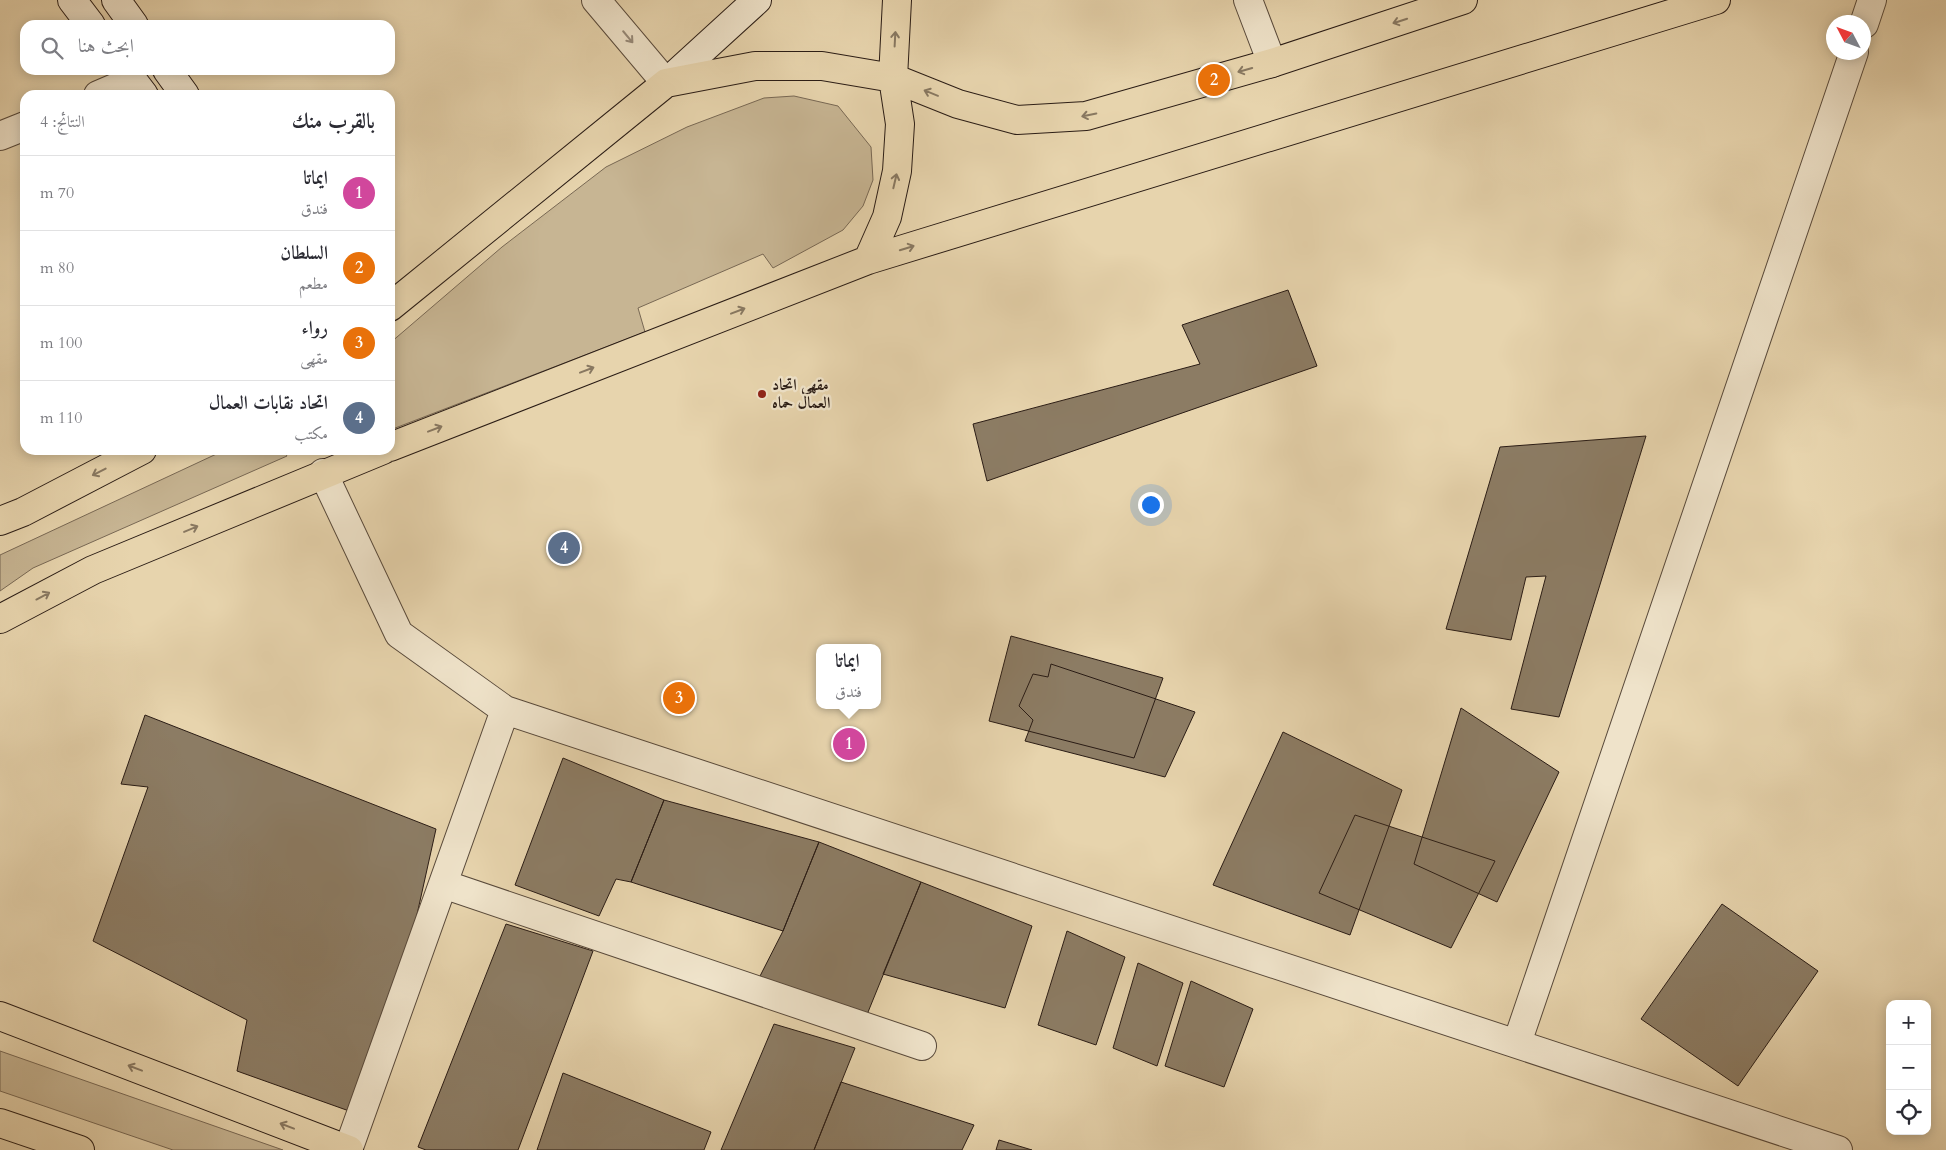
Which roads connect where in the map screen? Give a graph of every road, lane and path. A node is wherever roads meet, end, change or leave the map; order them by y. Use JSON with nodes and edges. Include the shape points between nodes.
{"nodes":[{"id":1,"x":72,"y":0,"type":"edge"},
{"id":2,"x":116,"y":0,"type":"edge"},
{"id":3,"x":596,"y":0,"type":"edge"},
{"id":4,"x":757,"y":0,"type":"edge"},
{"id":5,"x":897,"y":0,"type":"edge"},
{"id":6,"x":1248,"y":0,"type":"edge"},
{"id":7,"x":1463,"y":0,"type":"edge"},
{"id":8,"x":1716,"y":0,"type":"edge"},
{"id":9,"x":1872,"y":0,"type":"edge"},
{"id":10,"x":1867,"y":15,"type":"edge"},
{"id":11,"x":87,"y":20,"type":"edge"},
{"id":12,"x":130,"y":20,"type":"edge"},
{"id":13,"x":1851,"y":60,"type":"edge"},
{"id":14,"x":1272,"y":62,"type":"junction"},
{"id":15,"x":171,"y":75,"type":"edge"},
{"id":16,"x":893,"y":78,"type":"junction"},
{"id":17,"x":134,"y":82,"type":"edge"},
{"id":18,"x":666,"y":82,"type":"junction"},
{"id":19,"x":112,"y":90,"type":"edge"},
{"id":20,"x":181,"y":90,"type":"edge"},
{"id":21,"x":20,"y":128,"type":"edge"},
{"id":22,"x":0,"y":136,"type":"edge"},
{"id":23,"x":868,"y":260,"type":"junction"},
{"id":24,"x":395,"y":303,"type":"edge"},
{"id":25,"x":395,"y":445,"type":"edge"},
{"id":26,"x":132,"y":455,"type":"edge"},
{"id":27,"x":370,"y":455,"type":"edge"},
{"id":28,"x":323,"y":474,"type":"junction"},
{"id":29,"x":0,"y":521,"type":"edge"},
{"id":30,"x":0,"y":619,"type":"edge"},
{"id":31,"x":505,"y":710,"type":"junction"},
{"id":32,"x":443,"y":884,"type":"junction"},
{"id":33,"x":0,"y":1016,"type":"edge"},
{"id":34,"x":1517,"y":1043,"type":"junction"},
{"id":35,"x":922,"y":1046,"type":"dead end"},
{"id":36,"x":0,"y":1123,"type":"edge"},
{"id":37,"x":80,"y":1150,"type":"edge"},
{"id":38,"x":349,"y":1150,"type":"edge"},
{"id":39,"x":1838,"y":1150,"type":"edge"}],
"edges":[{"from":1,"to":11,"type":"street"},
{"from":2,"to":12,"type":"street"},
{"from":3,"to":18,"type":"street","one_way":true},
{"from":4,"to":18,"type":"street"},
{"from":16,"to":5,"type":"main road","one_way":true},
{"from":6,"to":14,"type":"street"},
{"from":7,"to":14,"type":"main road","one_way":true},
{"from":23,"to":8,"type":"main road","one_way":true},
{"from":9,"to":10,"type":"street"},
{"from":13,"to":34,"type":"street"},
{"from":14,"to":16,"type":"main road","one_way":true,"via":[[1086,116],[1017,120],[958,104]]},
{"from":15,"to":20,"type":"street"},
{"from":16,"to":18,"type":"main road","via":[[822,66],[755,66]]},
{"from":23,"to":16,"type":"main road","one_way":true,"via":[[887,217],[897,171],[900,124]]},
{"from":17,"to":19,"type":"street"},
{"from":18,"to":24,"type":"main road"},
{"from":21,"to":22,"type":"street"},
{"from":25,"to":23,"type":"main road","one_way":true},
{"from":26,"to":29,"type":"main road","one_way":true},
{"from":27,"to":28,"type":"main road"},
{"from":30,"to":28,"type":"main road","one_way":true,"via":[[93,570]]},
{"from":28,"to":31,"type":"street","via":[[399,634]]},
{"from":31,"to":32,"type":"street"},
{"from":31,"to":34,"type":"street"},
{"from":32,"to":35,"type":"street"},
{"from":32,"to":38,"type":"street"},
{"from":38,"to":33,"type":"main road","one_way":true},
{"from":34,"to":39,"type":"street"},
{"from":36,"to":37,"type":"main road"}]}
